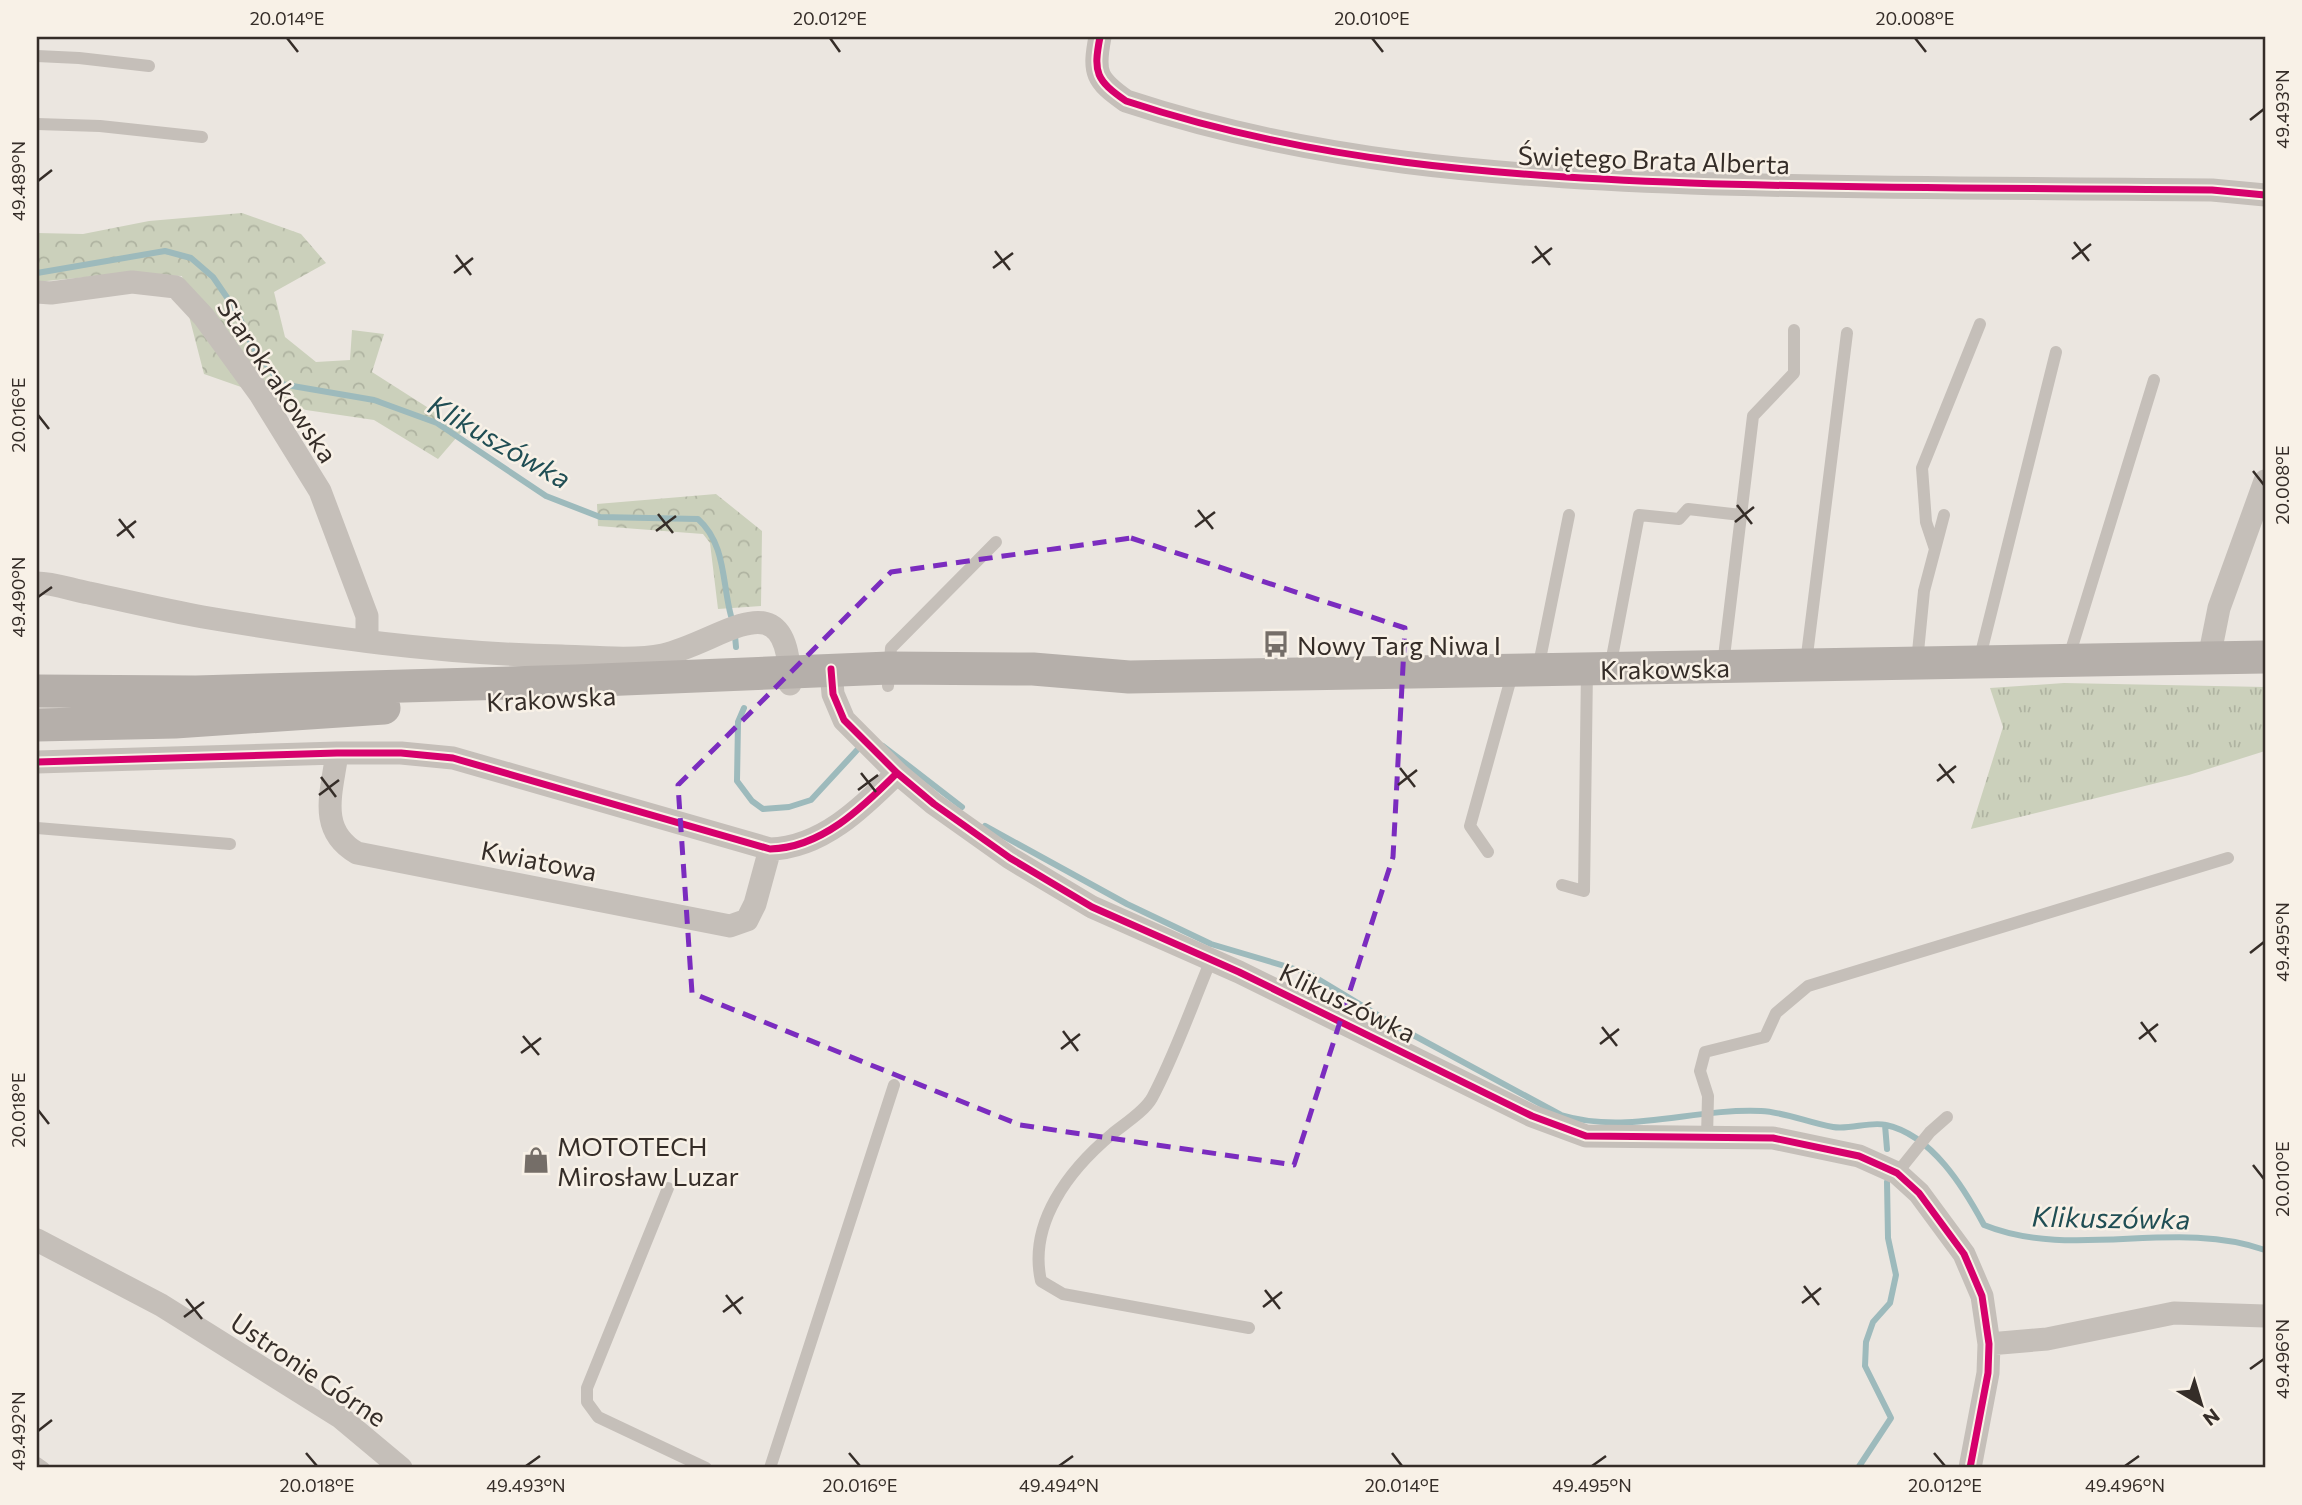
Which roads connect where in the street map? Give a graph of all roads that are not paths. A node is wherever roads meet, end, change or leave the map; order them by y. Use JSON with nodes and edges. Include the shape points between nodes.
{"nodes":[{"id":1,"x":1100,"y":37,"type":"edge"},
{"id":2,"x":37,"y":56,"type":"edge"},
{"id":3,"x":149,"y":66,"type":"dead end"},
{"id":4,"x":37,"y":124,"type":"edge"},
{"id":5,"x":202,"y":137,"type":"dead end"},
{"id":6,"x":2265,"y":195,"type":"edge"},
{"id":7,"x":37,"y":292,"type":"edge"},
{"id":8,"x":1980,"y":324,"type":"dead end"},
{"id":9,"x":1794,"y":330,"type":"dead end"},
{"id":10,"x":1847,"y":333,"type":"dead end"},
{"id":11,"x":2056,"y":352,"type":"dead end"},
{"id":12,"x":2154,"y":380,"type":"dead end"},
{"id":13,"x":2265,"y":481,"type":"edge"},
{"id":14,"x":1741,"y":514,"type":"junction"},
{"id":15,"x":1569,"y":515,"type":"dead end"},
{"id":16,"x":1944,"y":515,"type":"dead end"},
{"id":17,"x":996,"y":542,"type":"dead end"},
{"id":18,"x":1935,"y":549,"type":"junction"},
{"id":19,"x":37,"y":583,"type":"edge"},
{"id":20,"x":367,"y":641,"type":"junction"},
{"id":21,"x":2265,"y":657,"type":"edge"},
{"id":22,"x":2209,"y":658,"type":"junction"},
{"id":23,"x":2068,"y":660,"type":"junction"},
{"id":24,"x":1979,"y":662,"type":"junction"},
{"id":25,"x":1917,"y":663,"type":"junction"},
{"id":26,"x":1805,"y":665,"type":"junction"},
{"id":27,"x":1722,"y":667,"type":"junction"},
{"id":28,"x":1598,"y":669,"type":"junction"},
{"id":29,"x":1525,"y":670,"type":"junction"},
{"id":30,"x":888,"y":677,"type":"junction"},
{"id":31,"x":831,"y":678,"type":"junction"},
{"id":32,"x":790,"y":679,"type":"junction"},
{"id":33,"x":37,"y":691,"type":"edge"},
{"id":34,"x":37,"y":726,"type":"edge"},
{"id":35,"x":337,"y":753,"type":"junction"},
{"id":36,"x":37,"y":762,"type":"edge"},
{"id":37,"x":897,"y":774,"type":"junction"},
{"id":38,"x":37,"y":828,"type":"edge"},
{"id":39,"x":230,"y":844,"type":"dead end"},
{"id":40,"x":770,"y":849,"type":"junction"},
{"id":41,"x":1488,"y":852,"type":"dead end"},
{"id":42,"x":2228,"y":858,"type":"dead end"},
{"id":43,"x":1562,"y":885,"type":"dead end"},
{"id":44,"x":1211,"y":960,"type":"junction"},
{"id":45,"x":894,"y":1086,"type":"dead end"},
{"id":46,"x":1947,"y":1117,"type":"dead end"},
{"id":47,"x":1708,"y":1130,"type":"junction"},
{"id":48,"x":1897,"y":1173,"type":"junction"},
{"id":49,"x":668,"y":1188,"type":"dead end"},
{"id":50,"x":37,"y":1240,"type":"edge"},
{"id":51,"x":2265,"y":1317,"type":"edge"},
{"id":52,"x":1249,"y":1328,"type":"dead end"},
{"id":53,"x":1989,"y":1344,"type":"junction"},
{"id":54,"x":37,"y":1463,"type":"edge"},
{"id":55,"x":44,"y":1468,"type":"edge"},
{"id":56,"x":401,"y":1468,"type":"edge"},
{"id":57,"x":706,"y":1468,"type":"edge"},
{"id":58,"x":770,"y":1468,"type":"edge"},
{"id":59,"x":1970,"y":1468,"type":"edge"}],
"edges":[{"from":1,"to":6,"type":"street","name":"Świętego Brata Alberta","via":[[1099,77],[1126,101],[1295,147],[1364,159],[1540,177],[1801,186],[2212,190]]},
{"from":2,"to":3,"type":"lane"},
{"from":4,"to":5,"type":"lane"},
{"from":7,"to":20,"type":"street","name":"Starokrakowska","via":[[132,282],[176,288],[205,317],[320,491],[367,616]]},
{"from":8,"to":18,"type":"lane","via":[[1922,468],[1926,523]]},
{"from":9,"to":14,"type":"lane","via":[[1794,373],[1753,416]]},
{"from":10,"to":26,"type":"lane"},
{"from":11,"to":24,"type":"lane"},
{"from":12,"to":23,"type":"lane"},
{"from":13,"to":22,"type":"street","via":[[2219,608]]},
{"from":14,"to":27,"type":"lane"},
{"from":14,"to":28,"type":"lane","via":[[1688,509],[1679,519],[1639,515]]},
{"from":15,"to":29,"type":"lane"},
{"from":16,"to":18,"type":"lane"},
{"from":17,"to":30,"type":"lane","via":[[891,648]]},
{"from":18,"to":25,"type":"lane","via":[[1924,591]]},
{"from":19,"to":20,"type":"street","via":[[202,617]]},
{"from":20,"to":32,"type":"street","via":[[549,656],[659,655],[761,623],[780,630],[786,640]]},
{"from":21,"to":22,"type":"main road","name":"Krakowska"},
{"from":22,"to":23,"type":"main road","name":"Krakowska"},
{"from":23,"to":24,"type":"main road","name":"Krakowska"},
{"from":24,"to":25,"type":"main road","name":"Krakowska"},
{"from":25,"to":26,"type":"main road","name":"Krakowska"},
{"from":26,"to":27,"type":"main road","name":"Krakowska"},
{"from":27,"to":28,"type":"main road","name":"Krakowska"},
{"from":28,"to":29,"type":"main road","name":"Krakowska"},
{"from":28,"to":43,"type":"lane","via":[[1584,891]]},
{"from":29,"to":30,"type":"main road","name":"Krakowska","via":[[1129,677],[1033,669]]},
{"from":29,"to":41,"type":"lane","via":[[1470,826]]},
{"from":30,"to":31,"type":"main road","name":"Krakowska"},
{"from":31,"to":32,"type":"main road","name":"Krakowska"},
{"from":31,"to":37,"type":"street","name":"Klikuszówka","via":[[845,720]]},
{"from":32,"to":33,"type":"main road","name":"Krakowska","via":[[197,692]]},
{"from":32,"to":34,"type":"main road","name":"Krakowska","via":[[176,722]]},
{"from":35,"to":36,"type":"street"},
{"from":35,"to":40,"type":"street","via":[[453,758]]},
{"from":35,"to":40,"type":"street","name":"Kwiatowa","via":[[331,828],[340,844],[357,853],[730,926],[747,920]]},
{"from":37,"to":40,"type":"street","via":[[866,805],[825,832],[804,844]]},
{"from":37,"to":44,"type":"street","name":"Klikuszówka","via":[[1010,858],[1092,907]]},
{"from":38,"to":39,"type":"lane"},
{"from":42,"to":47,"type":"lane","via":[[1808,986],[1776,1013],[1765,1037],[1705,1052],[1700,1070],[1708,1096]]},
{"from":44,"to":47,"type":"street","name":"Klikuszówka","via":[[1561,1129],[1612,1138]]},
{"from":44,"to":52,"type":"lane","via":[[1150,1101],[1059,1189],[1036,1259],[1041,1281],[1063,1294]]},
{"from":45,"to":58,"type":"lane"},
{"from":46,"to":48,"type":"lane"},
{"from":47,"to":48,"type":"street","name":"Klikuszówka","via":[[1848,1153]]},
{"from":48,"to":53,"type":"street","name":"Klikuszówka","via":[[1930,1207],[1964,1254],[1982,1296]]},
{"from":49,"to":57,"type":"lane","via":[[611,1324],[587,1388],[587,1402],[598,1417]]},
{"from":50,"to":56,"type":"street","name":"Ustronie Górne","via":[[161,1306],[340,1417]]},
{"from":51,"to":53,"type":"street","via":[[2174,1313],[2047,1339]]},
{"from":53,"to":59,"type":"street","name":"Klikuszówka"},
{"from":54,"to":55,"type":"lane"}]}
